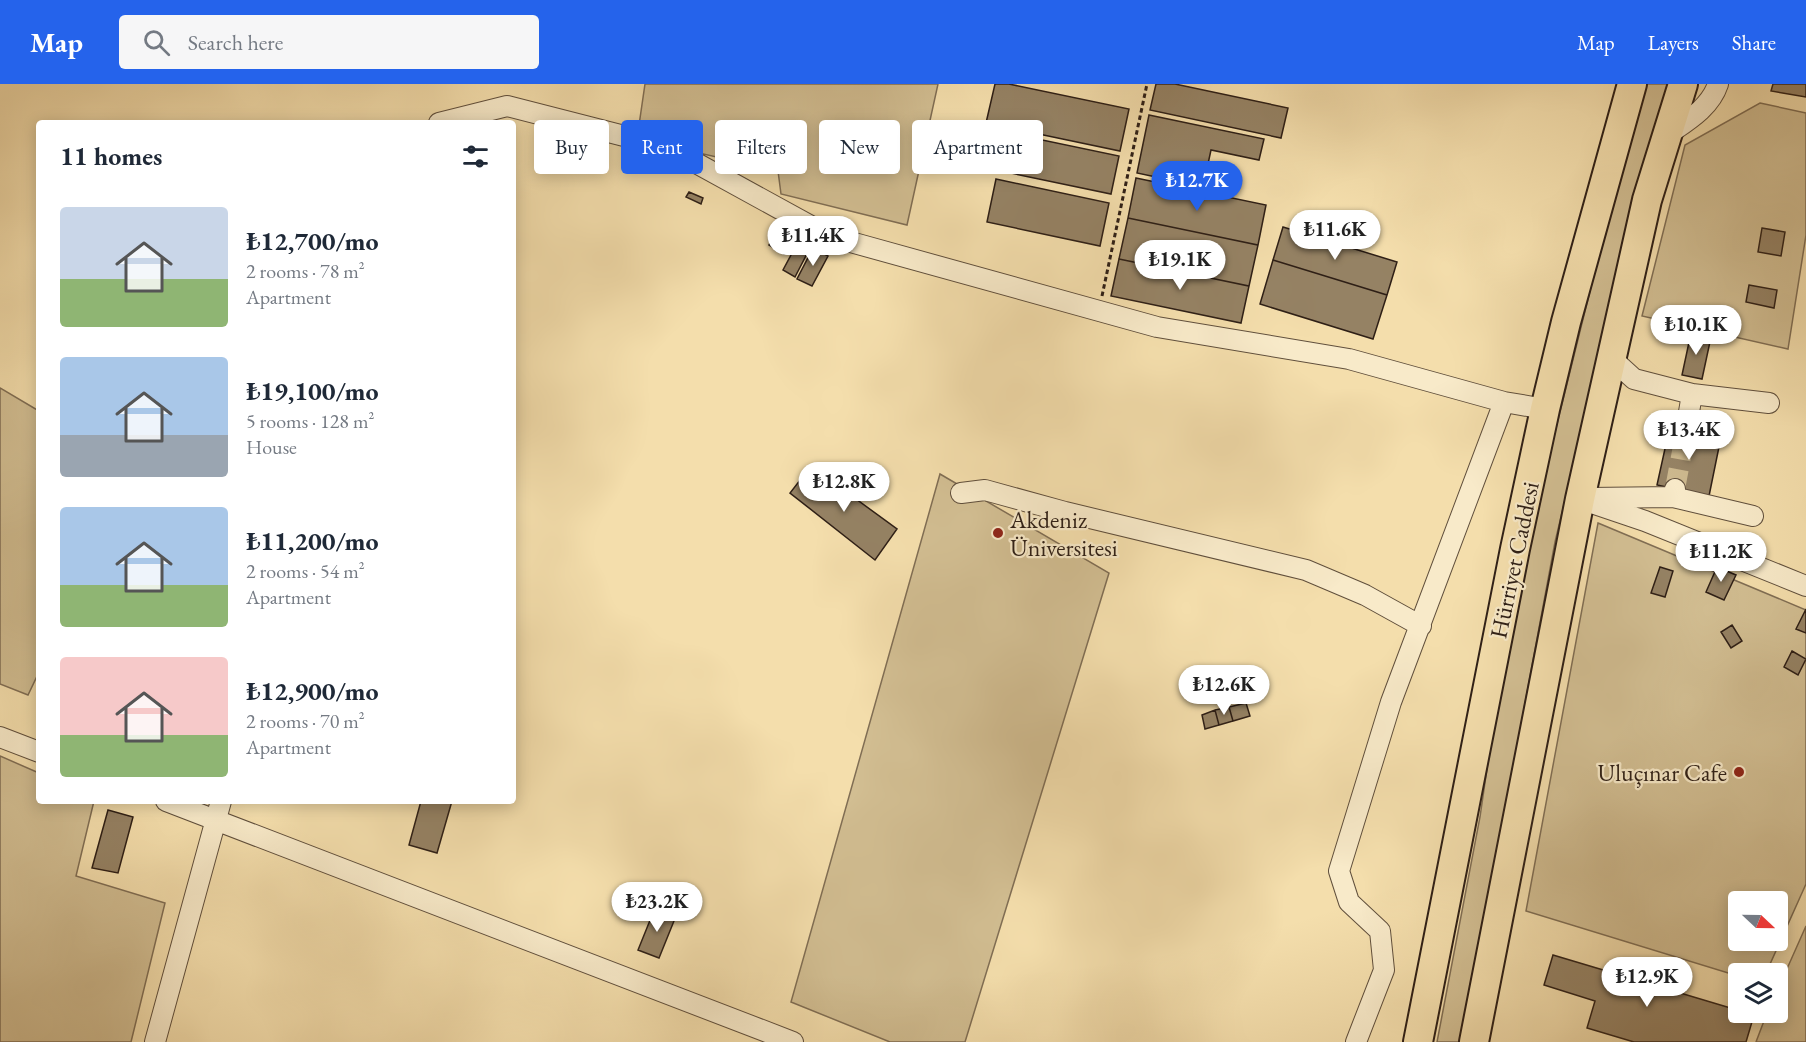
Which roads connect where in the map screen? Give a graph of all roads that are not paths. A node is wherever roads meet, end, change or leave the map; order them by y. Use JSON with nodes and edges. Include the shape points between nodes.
{"nodes":[{"id":1,"x":1632,"y":84,"type":"edge"},
{"id":2,"x":1683,"y":84,"type":"edge"},
{"id":3,"x":1718,"y":84,"type":"edge"},
{"id":4,"x":451,"y":120,"type":"edge"},
{"id":5,"x":1667,"y":135,"type":"junction"},
{"id":6,"x":1612,"y":359,"type":"junction"},
{"id":7,"x":1692,"y":394,"type":"junction"},
{"id":8,"x":1504,"y":402,"type":"junction"},
{"id":9,"x":1769,"y":403,"type":"dead end"},
{"id":10,"x":1545,"y":409,"type":"junction"},
{"id":11,"x":1686,"y":430,"type":"tunnel mouth"},
{"id":12,"x":961,"y":493,"type":"dead end"},
{"id":13,"x":1580,"y":499,"type":"junction"},
{"id":14,"x":1753,"y":516,"type":"dead end"},
{"id":15,"x":1806,"y":586,"type":"edge"},
{"id":16,"x":1420,"y":626,"type":"junction"},
{"id":17,"x":0,"y":737,"type":"edge"},
{"id":18,"x":36,"y":751,"type":"edge"},
{"id":19,"x":174,"y":804,"type":"edge"},
{"id":20,"x":219,"y":804,"type":"edge"},
{"id":21,"x":216,"y":820,"type":"junction"},
{"id":22,"x":155,"y":1042,"type":"edge"},
{"id":23,"x":793,"y":1042,"type":"edge"},
{"id":24,"x":1356,"y":1042,"type":"edge"},
{"id":25,"x":1418,"y":1042,"type":"edge"},
{"id":26,"x":1474,"y":1042,"type":"edge"}],
"edges":[{"from":1,"to":10,"type":"highway","name":"Hürriyet Caddesi"},
{"from":2,"to":5,"type":"highway"},
{"from":3,"to":5,"type":"street","via":[[1700,112]]},
{"from":4,"to":8,"type":"street","via":[[507,106],[667,147],[829,236],[1156,327],[1349,358]]},
{"from":5,"to":6,"type":"highway","via":[[1647,200]]},
{"from":6,"to":7,"type":"street","via":[[1634,379]]},
{"from":6,"to":13,"type":"highway"},
{"from":7,"to":9,"type":"street"},
{"from":7,"to":11,"type":"street"},
{"from":8,"to":10,"type":"street"},
{"from":8,"to":16,"type":"street"},
{"from":10,"to":25,"type":"highway","name":"Hürriyet Caddesi"},
{"from":12,"to":16,"type":"street","via":[[985,490],[1306,570],[1365,595]]},
{"from":13,"to":14,"type":"street","via":[[1674,493]]},
{"from":13,"to":15,"type":"street","via":[[1646,521]]},
{"from":13,"to":26,"type":"highway"},
{"from":16,"to":24,"type":"street","via":[[1391,702],[1339,871],[1349,902],[1380,931],[1384,970]]},
{"from":17,"to":18,"type":"street"},
{"from":19,"to":21,"type":"street"},
{"from":20,"to":21,"type":"street"},
{"from":21,"to":22,"type":"street"},
{"from":21,"to":23,"type":"street"}]}
